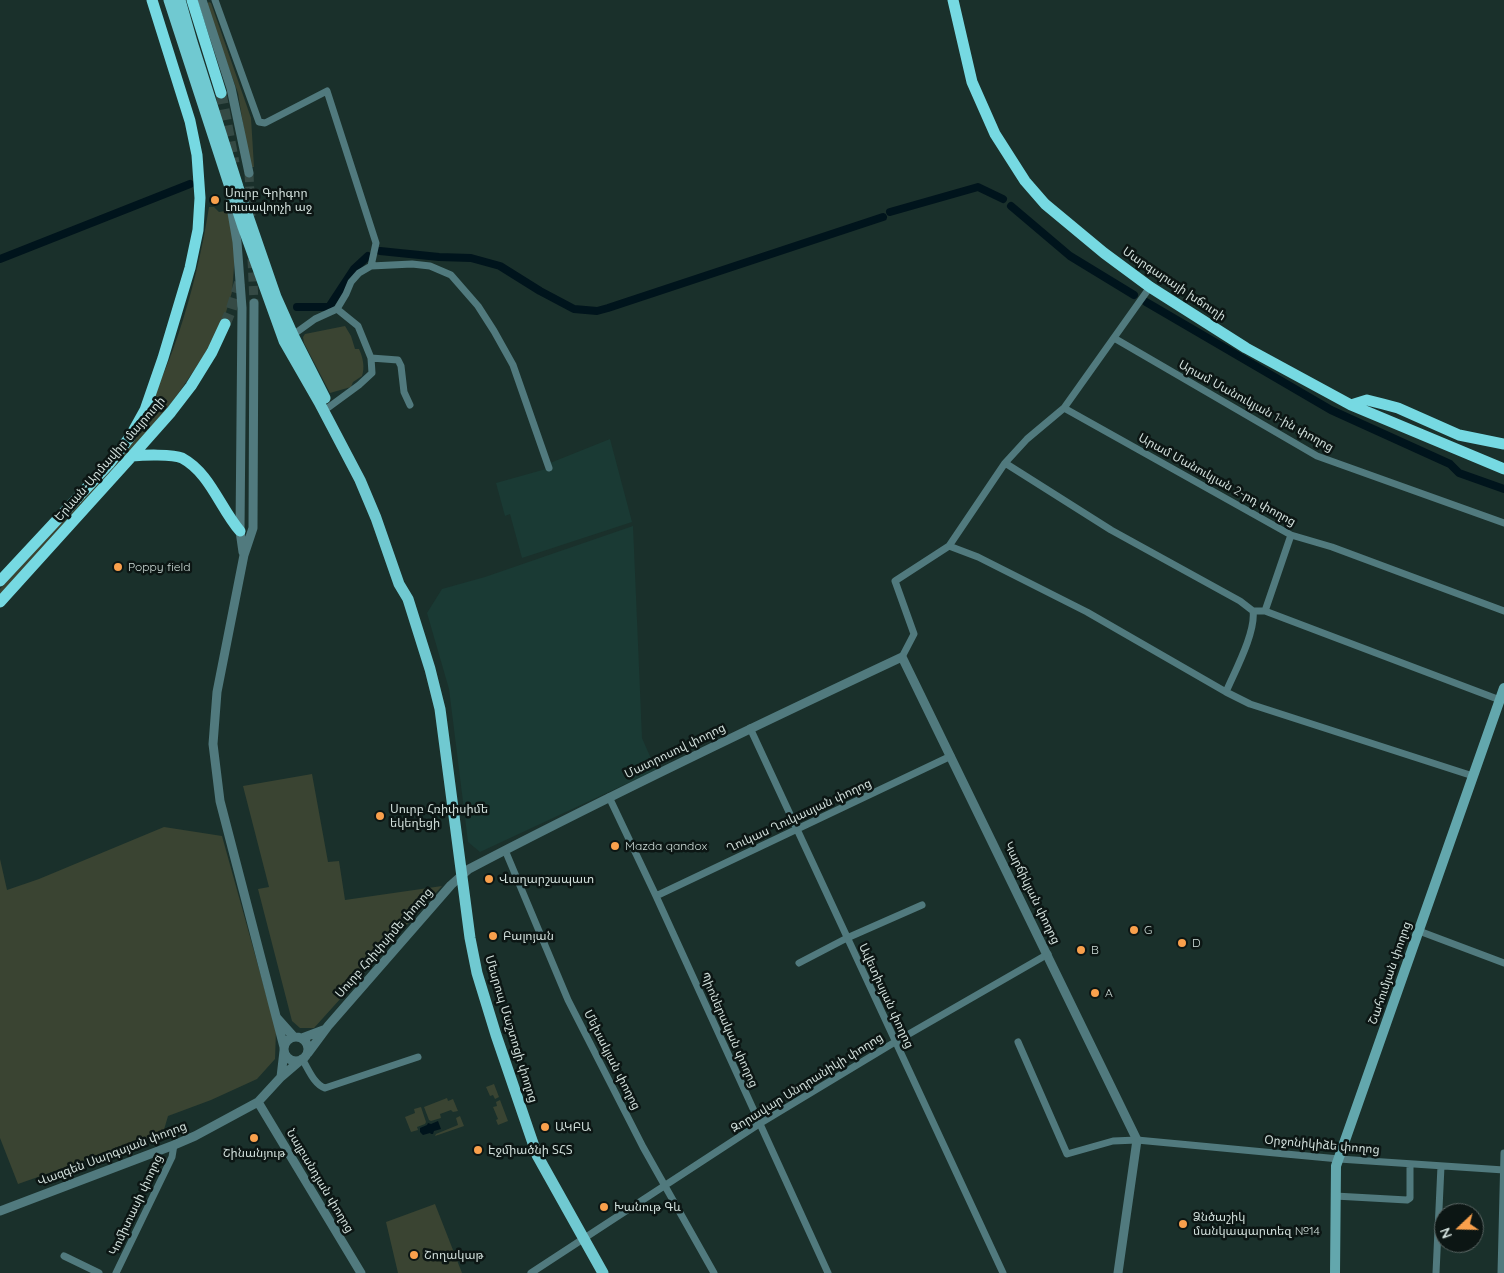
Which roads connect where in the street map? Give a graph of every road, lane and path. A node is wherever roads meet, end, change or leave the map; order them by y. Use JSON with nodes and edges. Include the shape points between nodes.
{"nodes":[{"id":1,"x":152,"y":0,"type":"edge"},
{"id":2,"x":170,"y":0,"type":"edge"},
{"id":3,"x":180,"y":0,"type":"edge"},
{"id":4,"x":192,"y":0,"type":"edge"},
{"id":5,"x":202,"y":0,"type":"edge"},
{"id":6,"x":215,"y":0,"type":"edge"},
{"id":7,"x":953,"y":0,"type":"edge"},
{"id":8,"x":221,"y":93,"type":"tunnel mouth"},
{"id":9,"x":249,"y":173,"type":"tunnel mouth"},
{"id":10,"x":226,"y":174,"type":"junction"},
{"id":11,"x":371,"y":266,"type":"junction"},
{"id":12,"x":1150,"y":287,"type":"junction"},
{"id":13,"x":254,"y":303,"type":"tunnel mouth"},
{"id":14,"x":337,"y":309,"type":"junction"},
{"id":15,"x":225,"y":324,"type":"tunnel mouth"},
{"id":16,"x":288,"y":338,"type":"junction"},
{"id":17,"x":1114,"y":338,"type":"junction"},
{"id":18,"x":372,"y":358,"type":"junction"},
{"id":19,"x":410,"y":405,"type":"dead end"},
{"id":20,"x":1351,"y":405,"type":"junction"},
{"id":21,"x":330,"y":407,"type":"junction"},
{"id":22,"x":1064,"y":408,"type":"junction"},
{"id":23,"x":1504,"y":444,"type":"edge"},
{"id":24,"x":132,"y":456,"type":"junction"},
{"id":25,"x":1005,"y":463,"type":"junction"},
{"id":26,"x":549,"y":468,"type":"dead end"},
{"id":27,"x":1504,"y":469,"type":"edge"},
{"id":28,"x":1504,"y":524,"type":"edge"},
{"id":29,"x":240,"y":531,"type":"junction"},
{"id":30,"x":1292,"y":535,"type":"junction"},
{"id":31,"x":949,"y":546,"type":"junction"},
{"id":32,"x":244,"y":555,"type":"junction"},
{"id":33,"x":0,"y":581,"type":"edge"},
{"id":34,"x":408,"y":600,"type":"junction"},
{"id":35,"x":0,"y":602,"type":"edge"},
{"id":36,"x":1253,"y":611,"type":"junction"},
{"id":37,"x":1265,"y":611,"type":"junction"},
{"id":38,"x":1504,"y":611,"type":"edge"},
{"id":39,"x":902,"y":657,"type":"junction"},
{"id":40,"x":1504,"y":688,"type":"edge"},
{"id":41,"x":1226,"y":692,"type":"junction"},
{"id":42,"x":1500,"y":700,"type":"junction"},
{"id":43,"x":750,"y":728,"type":"junction"},
{"id":44,"x":951,"y":756,"type":"junction"},
{"id":45,"x":1473,"y":776,"type":"junction"},
{"id":46,"x":609,"y":797,"type":"junction"},
{"id":47,"x":798,"y":828,"type":"junction"},
{"id":48,"x":506,"y":850,"type":"junction"},
{"id":49,"x":462,"y":875,"type":"junction"},
{"id":50,"x":656,"y":896,"type":"junction"},
{"id":51,"x":922,"y":905,"type":"dead end"},
{"id":52,"x":1419,"y":931,"type":"junction"},
{"id":53,"x":847,"y":938,"type":"junction"},
{"id":54,"x":1048,"y":954,"type":"junction"},
{"id":55,"x":799,"y":963,"type":"dead end"},
{"id":56,"x":1504,"y":963,"type":"edge"},
{"id":57,"x":275,"y":1016,"type":"junction"},
{"id":58,"x":326,"y":1029,"type":"junction"},
{"id":59,"x":298,"y":1037,"type":"junction"},
{"id":60,"x":895,"y":1042,"type":"junction"},
{"id":61,"x":1018,"y":1042,"type":"dead end"},
{"id":62,"x":284,"y":1049,"type":"junction"},
{"id":63,"x":305,"y":1056,"type":"junction"},
{"id":64,"x":418,"y":1057,"type":"dead end"},
{"id":65,"x":281,"y":1077,"type":"junction"},
{"id":66,"x":258,"y":1102,"type":"junction"},
{"id":67,"x":759,"y":1124,"type":"junction"},
{"id":68,"x":1138,"y":1140,"type":"junction"},
{"id":69,"x":174,"y":1145,"type":"junction"},
{"id":70,"x":1504,"y":1152,"type":"edge"},
{"id":71,"x":1338,"y":1159,"type":"junction"},
{"id":72,"x":1410,"y":1164,"type":"junction"},
{"id":73,"x":1441,"y":1166,"type":"junction"},
{"id":74,"x":1503,"y":1170,"type":"edge"},
{"id":75,"x":665,"y":1186,"type":"junction"},
{"id":76,"x":1335,"y":1196,"type":"junction"},
{"id":77,"x":0,"y":1211,"type":"edge"},
{"id":78,"x":1503,"y":1230,"type":"edge"},
{"id":79,"x":584,"y":1240,"type":"junction"},
{"id":80,"x":64,"y":1256,"type":"dead end"},
{"id":81,"x":99,"y":1273,"type":"edge"},
{"id":82,"x":116,"y":1273,"type":"edge"},
{"id":83,"x":361,"y":1273,"type":"edge"},
{"id":84,"x":531,"y":1273,"type":"edge"},
{"id":85,"x":603,"y":1273,"type":"edge"},
{"id":86,"x":714,"y":1273,"type":"edge"},
{"id":87,"x":828,"y":1273,"type":"edge"},
{"id":88,"x":1003,"y":1273,"type":"edge"},
{"id":89,"x":1118,"y":1273,"type":"edge"},
{"id":90,"x":1335,"y":1273,"type":"edge"},
{"id":91,"x":1436,"y":1273,"type":"edge"},
{"id":92,"x":1501,"y":1273,"type":"edge"}],
"edges":[{"from":1,"to":33,"type":"highway","name":"Երևան-Արմավիր մայրուղի","via":[[190,121],[197,155],[200,198],[198,230],[190,268],[145,410],[130,438]]},
{"from":2,"to":10,"type":"main road"},
{"from":3,"to":16,"type":"main road"},
{"from":4,"to":8,"type":"highway"},
{"from":5,"to":9,"type":"street","via":[[231,88]]},
{"from":6,"to":11,"type":"street","via":[[259,122],[264,123],[327,91],[376,244]]},
{"from":7,"to":12,"type":"highway","name":"Մարգարայի խճուղի","via":[[972,82],[995,134],[1025,181],[1045,204]]},
{"from":10,"to":16,"type":"main road","via":[[256,264]]},
{"from":10,"to":29,"type":"street","via":[[237,242],[242,308]]},
{"from":11,"to":14,"type":"street","via":[[359,273]]},
{"from":11,"to":26,"type":"street","via":[[412,264],[430,266],[452,275],[489,322],[513,365]]},
{"from":12,"to":17,"type":"street"},
{"from":12,"to":20,"type":"highway","name":"Մարգարայի խճուղի","via":[[1246,348]]},
{"from":13,"to":32,"type":"street","via":[[253,528]]},
{"from":14,"to":16,"type":"street"},
{"from":14,"to":18,"type":"street","via":[[358,326]]},
{"from":15,"to":24,"type":"highway","name":"Երևան-Արմավիր մայրուղի","via":[[191,386]]},
{"from":16,"to":21,"type":"main road"},
{"from":16,"to":34,"type":"main road","via":[[360,480]]},
{"from":17,"to":22,"type":"street"},
{"from":17,"to":28,"type":"street","name":"Արամ Մանուկյան 1-ին փողոց","via":[[1317,456]]},
{"from":18,"to":19,"type":"street","via":[[398,360]]},
{"from":18,"to":21,"type":"street","via":[[372,373]]},
{"from":20,"to":23,"type":"highway","via":[[1367,400],[1383,404],[1459,435]]},
{"from":20,"to":27,"type":"highway","name":"Մարգարայի խճուղի"},
{"from":21,"to":34,"type":"main road","via":[[382,515]]},
{"from":22,"to":25,"type":"street","via":[[1027,439]]},
{"from":22,"to":30,"type":"street","name":"Արամ Մանուկյան 2-րդ փողոց"},
{"from":24,"to":29,"type":"highway","via":[[182,458],[200,472]]},
{"from":24,"to":35,"type":"highway","name":"Երևան-Արմավիր մայրուղի"},
{"from":25,"to":31,"type":"street"},
{"from":25,"to":36,"type":"street","via":[[1111,530]]},
{"from":29,"to":32,"type":"street"},
{"from":30,"to":37,"type":"street"},
{"from":30,"to":38,"type":"street","name":"Արամ Մանուկյան 2-րդ փողոց"},
{"from":31,"to":39,"type":"street","via":[[895,581],[914,634]]},
{"from":31,"to":41,"type":"street","via":[[978,557],[1087,612]]},
{"from":32,"to":57,"type":"street","via":[[217,692],[213,744],[220,800]]},
{"from":34,"to":49,"type":"main road","name":"Մեսրոպ Մաշտոցի փողոց","via":[[440,709]]},
{"from":36,"to":37,"type":"street"},
{"from":36,"to":41,"type":"street","via":[[1254,619],[1246,644]]},
{"from":37,"to":42,"type":"street"},
{"from":39,"to":43,"type":"street","name":"Մատրոսով փողոց"},
{"from":39,"to":44,"type":"street","name":"Կարճիկյան փողոց"},
{"from":40,"to":42,"type":"main road","name":"Շահումյան փողոց"},
{"from":41,"to":45,"type":"street","via":[[1250,704]]},
{"from":42,"to":45,"type":"main road","name":"Շահումյան փողոց"},
{"from":43,"to":46,"type":"street","name":"Մատրոսով փողոց"},
{"from":43,"to":47,"type":"street","name":"Ավետիսյան փողոց"},
{"from":44,"to":47,"type":"street","name":"Ղուկաս Ղուկասյան փողոց"},
{"from":44,"to":54,"type":"street","name":"Կարճիկյան փողոց"},
{"from":45,"to":52,"type":"main road","name":"Շահումյան փողոց"},
{"from":46,"to":48,"type":"street","name":"Մատրոսով փողոց"},
{"from":46,"to":50,"type":"street","name":"Պիոներական փողոց"},
{"from":47,"to":50,"type":"street","name":"Ղուկաս Ղուկասյան փողոց"},
{"from":47,"to":53,"type":"street","name":"Ավետիսյան փողոց"},
{"from":48,"to":49,"type":"street","name":"Մատրոսով փողոց","via":[[469,868]]},
{"from":48,"to":75,"type":"street","name":"Մեխակյան փողոց","via":[[568,1000]]},
{"from":49,"to":58,"type":"street","name":"Սուրբ Հռիփսիմե փողոց"},
{"from":49,"to":79,"type":"main road","name":"Մեսրոպ Մաշտոցի փողոց","via":[[477,973],[526,1125],[538,1157]]},
{"from":50,"to":67,"type":"street","name":"Պիոներական փողոց"},
{"from":51,"to":53,"type":"street"},
{"from":52,"to":56,"type":"street"},
{"from":52,"to":71,"type":"main road","name":"Շահումյան փողոց"},
{"from":53,"to":55,"type":"street"},
{"from":53,"to":60,"type":"street","name":"Ավետիսյան փողոց"},
{"from":54,"to":60,"type":"street","name":"Զորավար Անդրանիկի փողոց"},
{"from":54,"to":68,"type":"street","name":"Կարճիկյան փողոց"},
{"from":57,"to":59,"type":"street"},
{"from":57,"to":62,"type":"street"},
{"from":58,"to":59,"type":"street"},
{"from":58,"to":63,"type":"street","name":"Սուրբ Հռիփսիմե փողոց"},
{"from":59,"to":62,"type":"street","via":[[287,1040]]},
{"from":59,"to":63,"type":"street","via":[[307,1044]]},
{"from":60,"to":67,"type":"street","name":"Զորավար Անդրանիկի փողոց"},
{"from":60,"to":88,"type":"street","name":"Ավետիսյան փողոց"},
{"from":61,"to":68,"type":"street","name":"Օրջոնիկիձե փողոց","via":[[1068,1154],[1112,1141]]},
{"from":62,"to":63,"type":"street","via":[[291,1060],[298,1061]]},
{"from":62,"to":65,"type":"street"},
{"from":63,"to":64,"type":"street","via":[[317,1083],[325,1088]]},
{"from":63,"to":65,"type":"street","name":"Վազգեն Սարգսյան փողոց"},
{"from":65,"to":66,"type":"street","name":"Վազգեն Սարգսյան փողոց"},
{"from":66,"to":69,"type":"street","name":"Վազգեն Սարգսյան փողոց"},
{"from":66,"to":83,"type":"street","name":"Նալբանդյան փողոց"},
{"from":67,"to":75,"type":"street","name":"Զորավար Անդրանիկի փողոց"},
{"from":67,"to":87,"type":"street","name":"Պիոներական փողոց"},
{"from":68,"to":71,"type":"street","name":"Օրջոնիկիձե փողոց"},
{"from":68,"to":89,"type":"street"},
{"from":69,"to":77,"type":"street","name":"Վազգեն Սարգսյան փողոց"},
{"from":69,"to":82,"type":"street","name":"Կոմիտասի փողոց","via":[[172,1157]]},
{"from":70,"to":74,"type":"street"},
{"from":71,"to":72,"type":"street","name":"Օրջոնիկիձե փողոց"},
{"from":71,"to":76,"type":"main road","name":"Շահումյան փողոց"},
{"from":72,"to":73,"type":"street","name":"Օրջոնիկիձե փողոց"},
{"from":72,"to":76,"type":"street","via":[[1410,1198],[1407,1200]]},
{"from":73,"to":74,"type":"street","name":"Օրջոնիկիձե փողոց"},
{"from":73,"to":91,"type":"street"},
{"from":74,"to":78,"type":"street"},
{"from":75,"to":79,"type":"street","name":"Զորավար Անդրանիկի փողոց"},
{"from":75,"to":86,"type":"street","name":"Մեխակյան փողոց"},
{"from":76,"to":90,"type":"main road","name":"Շահումյան փողոց"},
{"from":78,"to":92,"type":"street"},
{"from":79,"to":84,"type":"street","name":"Զորավար Անդրանիկի փողոց"},
{"from":79,"to":85,"type":"main road","name":"Մեսրոպ Մաշտոցի փողոց"},
{"from":80,"to":81,"type":"street"}]}
